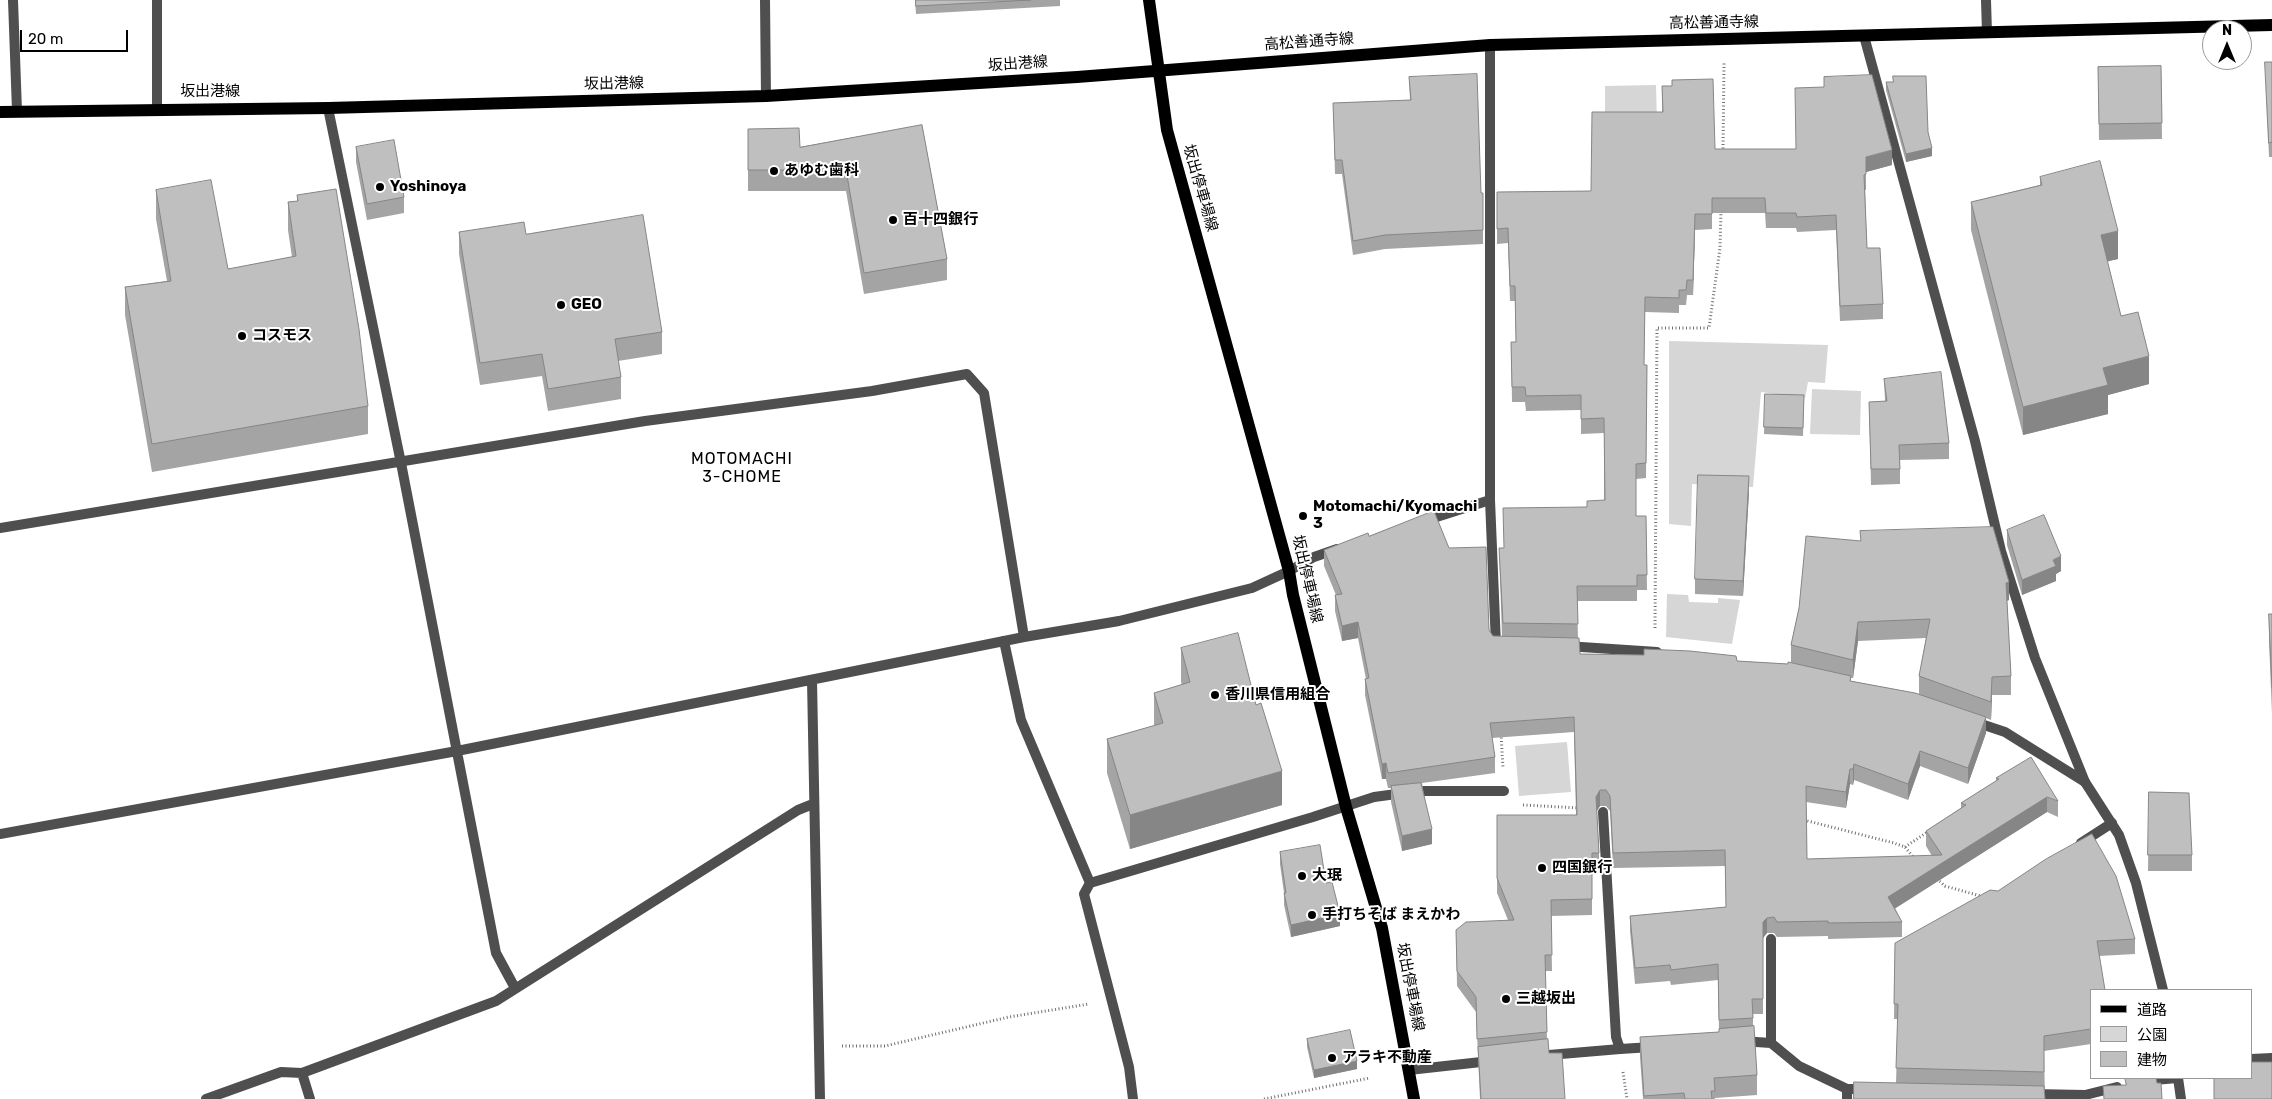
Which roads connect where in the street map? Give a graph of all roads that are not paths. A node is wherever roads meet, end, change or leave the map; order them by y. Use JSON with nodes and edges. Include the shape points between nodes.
{"nodes":[{"id":1,"x":13,"y":0,"type":"edge"},
{"id":2,"x":157,"y":0,"type":"edge"},
{"id":3,"x":765,"y":0,"type":"edge"},
{"id":4,"x":1149,"y":0,"type":"edge"},
{"id":5,"x":1986,"y":0,"type":"edge"},
{"id":6,"x":2272,"y":25,"type":"edge"},
{"id":7,"x":1987,"y":33,"type":"junction"},
{"id":8,"x":1864,"y":36,"type":"junction"},
{"id":9,"x":1490,"y":45,"type":"junction"},
{"id":10,"x":1158,"y":70,"type":"junction"},
{"id":11,"x":766,"y":96,"type":"junction"},
{"id":12,"x":157,"y":108,"type":"junction"},
{"id":13,"x":328,"y":108,"type":"junction"},
{"id":14,"x":17,"y":111,"type":"junction"},
{"id":15,"x":0,"y":112,"type":"edge"},
{"id":16,"x":401,"y":463,"type":"junction"},
{"id":17,"x":1490,"y":500,"type":"junction"},
{"id":18,"x":1416,"y":524,"type":"edge"},
{"id":19,"x":0,"y":528,"type":"edge"},
{"id":20,"x":1351,"y":544,"type":"edge"},
{"id":21,"x":1289,"y":571,"type":"junction"},
{"id":22,"x":1024,"y":637,"type":"junction"},
{"id":23,"x":1004,"y":641,"type":"junction"},
{"id":24,"x":1514,"y":645,"type":"edge"},
{"id":25,"x":1551,"y":645,"type":"edge"},
{"id":26,"x":1672,"y":652,"type":"edge"},
{"id":27,"x":812,"y":680,"type":"junction"},
{"id":28,"x":1960,"y":717,"type":"edge"},
{"id":29,"x":457,"y":751,"type":"junction"},
{"id":30,"x":2085,"y":782,"type":"junction"},
{"id":31,"x":1504,"y":791,"type":"road end"},
{"id":32,"x":813,"y":804,"type":"junction"},
{"id":33,"x":1346,"y":807,"type":"junction"},
{"id":34,"x":1603,"y":812,"type":"road end"},
{"id":35,"x":2112,"y":823,"type":"junction"},
{"id":36,"x":0,"y":834,"type":"edge"},
{"id":37,"x":2072,"y":849,"type":"edge"},
{"id":38,"x":1090,"y":883,"type":"junction"},
{"id":39,"x":1772,"y":939,"type":"dead end"},
{"id":40,"x":515,"y":988,"type":"junction"},
{"id":41,"x":2163,"y":989,"type":"edge"},
{"id":42,"x":1726,"y":1042,"type":"edge"},
{"id":43,"x":1772,"y":1043,"type":"junction"},
{"id":44,"x":1659,"y":1047,"type":"edge"},
{"id":45,"x":1620,"y":1049,"type":"junction"},
{"id":46,"x":1538,"y":1056,"type":"edge"},
{"id":47,"x":2272,"y":1058,"type":"edge"},
{"id":48,"x":2252,"y":1059,"type":"edge"},
{"id":49,"x":1499,"y":1060,"type":"edge"},
{"id":50,"x":1409,"y":1070,"type":"junction"},
{"id":51,"x":302,"y":1073,"type":"junction"},
{"id":52,"x":2171,"y":1079,"type":"edge"},
{"id":53,"x":2178,"y":1079,"type":"edge"},
{"id":54,"x":1876,"y":1090,"type":"edge"},
{"id":55,"x":1847,"y":1094,"type":"edge"},
{"id":56,"x":2023,"y":1094,"type":"edge"},
{"id":57,"x":206,"y":1099,"type":"edge"},
{"id":58,"x":310,"y":1099,"type":"edge"},
{"id":59,"x":820,"y":1099,"type":"edge"},
{"id":60,"x":1134,"y":1099,"type":"edge"},
{"id":61,"x":1414,"y":1099,"type":"edge"},
{"id":62,"x":2181,"y":1099,"type":"edge"}],
"edges":[{"from":1,"to":14,"type":"street"},
{"from":2,"to":12,"type":"street"},
{"from":3,"to":11,"type":"street"},
{"from":4,"to":10,"type":"main road"},
{"from":5,"to":7,"type":"street"},
{"from":6,"to":7,"type":"main road","name":"高松善通寺線"},
{"from":7,"to":8,"type":"main road","name":"高松善通寺線"},
{"from":8,"to":9,"type":"main road","name":"高松善通寺線"},
{"from":8,"to":30,"type":"street","via":[[1975,441],[2001,551],[2035,658]]},
{"from":9,"to":10,"type":"main road","name":"高松善通寺線"},
{"from":9,"to":17,"type":"street"},
{"from":10,"to":11,"type":"main road","name":"坂出港線"},
{"from":10,"to":21,"type":"main road","name":"坂出停車場線","via":[[1167,130]]},
{"from":11,"to":13,"type":"main road","name":"坂出港線"},
{"from":12,"to":13,"type":"main road","name":"坂出港線"},
{"from":12,"to":14,"type":"main road","name":"坂出港線"},
{"from":13,"to":16,"type":"street"},
{"from":14,"to":15,"type":"main road","name":"坂出港線"},
{"from":16,"to":19,"type":"street"},
{"from":16,"to":22,"type":"street","via":[[646,421],[967,374],[984,394]]},
{"from":16,"to":29,"type":"street"},
{"from":17,"to":18,"type":"street"},
{"from":17,"to":24,"type":"street","via":[[1496,645]]},
{"from":20,"to":21,"type":"street","via":[[1314,556]]},
{"from":21,"to":22,"type":"street","via":[[1233,593],[1119,620]]},
{"from":21,"to":33,"type":"main road","name":"坂出停車場線"},
{"from":22,"to":23,"type":"street"},
{"from":23,"to":27,"type":"street"},
{"from":23,"to":38,"type":"street","via":[[1021,720]]},
{"from":25,"to":26,"type":"street"},
{"from":27,"to":29,"type":"street"},
{"from":27,"to":32,"type":"street"},
{"from":28,"to":30,"type":"street","via":[[2005,732]]},
{"from":29,"to":36,"type":"street"},
{"from":29,"to":40,"type":"street","via":[[496,952]]},
{"from":30,"to":35,"type":"street"},
{"from":31,"to":33,"type":"street","via":[[1419,791],[1374,797]]},
{"from":32,"to":40,"type":"street","via":[[798,810]]},
{"from":32,"to":59,"type":"street"},
{"from":33,"to":38,"type":"street"},
{"from":33,"to":50,"type":"main road","name":"坂出停車場線","via":[[1382,928]]},
{"from":34,"to":45,"type":"street","via":[[1616,1037]]},
{"from":35,"to":37,"type":"street"},
{"from":35,"to":41,"type":"street","via":[[2136,883]]},
{"from":38,"to":60,"type":"street","via":[[1084,894]]},
{"from":39,"to":43,"type":"street"},
{"from":40,"to":51,"type":"street","via":[[496,1001]]},
{"from":42,"to":43,"type":"street","via":[[1754,1040]]},
{"from":43,"to":55,"type":"street","via":[[1799,1066]]},
{"from":44,"to":45,"type":"street"},
{"from":45,"to":46,"type":"street"},
{"from":47,"to":48,"type":"street"},
{"from":49,"to":50,"type":"street"},
{"from":50,"to":61,"type":"main road","name":"坂出停車場線"},
{"from":51,"to":57,"type":"street","via":[[281,1072]]},
{"from":51,"to":58,"type":"street"},
{"from":52,"to":56,"type":"street","via":[[2085,1095]]},
{"from":53,"to":62,"type":"street"},
{"from":54,"to":55,"type":"street"}]}
